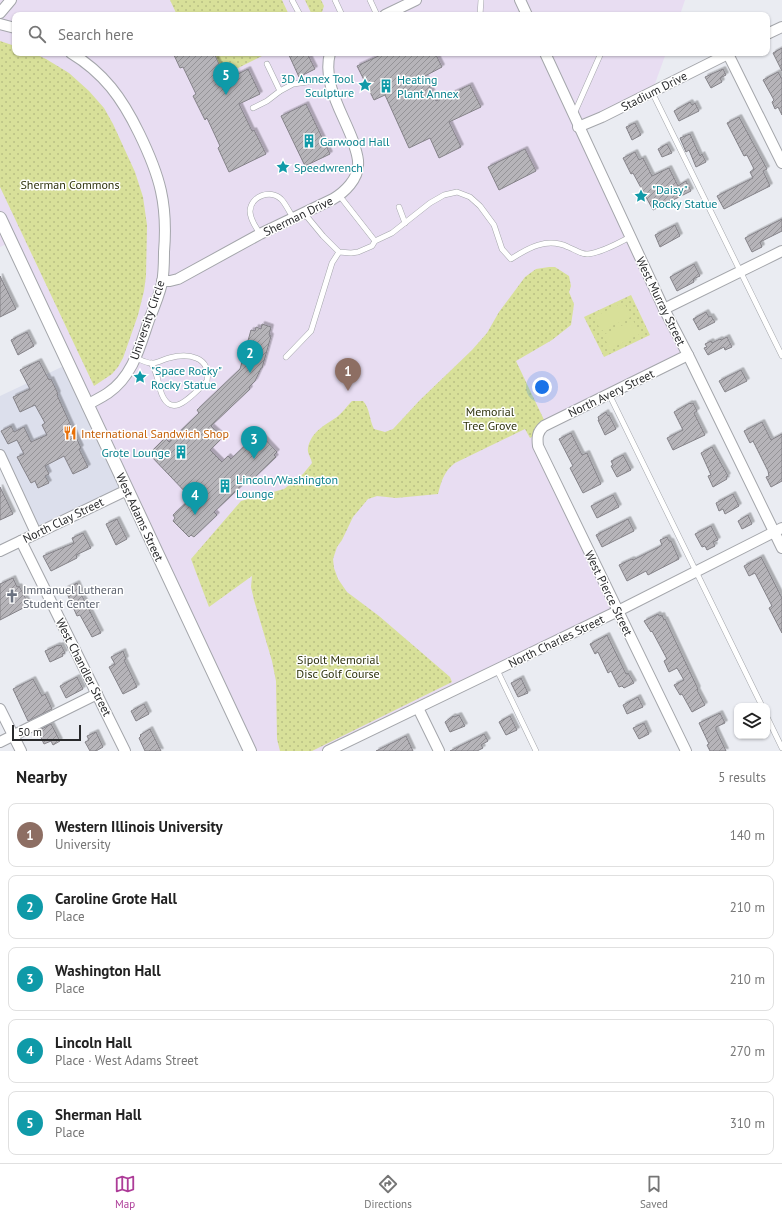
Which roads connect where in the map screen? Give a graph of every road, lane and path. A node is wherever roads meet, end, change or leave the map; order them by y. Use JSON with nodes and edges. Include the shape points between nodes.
{"nodes":[{"id":1,"x":11,"y":0,"type":"edge"},
{"id":2,"x":292,"y":0,"type":"edge"},
{"id":3,"x":335,"y":0,"type":"edge"},
{"id":4,"x":370,"y":0,"type":"edge"},
{"id":5,"x":416,"y":0,"type":"edge"},
{"id":6,"x":482,"y":0,"type":"edge"},
{"id":7,"x":520,"y":0,"type":"edge"},
{"id":8,"x":298,"y":12,"type":"edge"},
{"id":9,"x":341,"y":12,"type":"edge"},
{"id":10,"x":376,"y":12,"type":"edge"},
{"id":11,"x":391,"y":12,"type":"edge"},
{"id":12,"x":480,"y":12,"type":"edge"},
{"id":13,"x":526,"y":12,"type":"edge"},
{"id":14,"x":0,"y":13,"type":"edge"},
{"id":15,"x":0,"y":24,"type":"edge"},
{"id":16,"x":12,"y":27,"type":"edge"},
{"id":17,"x":782,"y":27,"type":"edge"},
{"id":18,"x":770,"y":33,"type":"edge"},
{"id":19,"x":76,"y":56,"type":"edge"},
{"id":20,"x":329,"y":56,"type":"edge"},
{"id":21,"x":546,"y":56,"type":"edge"},
{"id":22,"x":600,"y":56,"type":"edge"},
{"id":23,"x":723,"y":56,"type":"edge"},
{"id":24,"x":730,"y":56,"type":"edge"},
{"id":25,"x":266,"y":64,"type":"dead end"},
{"id":26,"x":329,"y":79,"type":"junction"},
{"id":27,"x":280,"y":91,"type":"junction"},
{"id":28,"x":652,"y":92,"type":"junction"},
{"id":29,"x":253,"y":108,"type":"dead end"},
{"id":30,"x":573,"y":115,"type":"junction"},
{"id":31,"x":578,"y":126,"type":"junction"},
{"id":32,"x":782,"y":163,"type":"edge"},
{"id":33,"x":339,"y":196,"type":"junction"},
{"id":34,"x":399,"y":207,"type":"dead end"},
{"id":35,"x":304,"y":212,"type":"junction"},
{"id":36,"x":0,"y":218,"type":"edge"},
{"id":37,"x":293,"y":218,"type":"junction"},
{"id":38,"x":405,"y":222,"type":"junction"},
{"id":39,"x":260,"y":234,"type":"junction"},
{"id":40,"x":630,"y":237,"type":"junction"},
{"id":41,"x":375,"y":241,"type":"junction"},
{"id":42,"x":782,"y":251,"type":"edge"},
{"id":43,"x":339,"y":252,"type":"junction"},
{"id":44,"x":740,"y":272,"type":"junction"},
{"id":45,"x":162,"y":281,"type":"junction"},
{"id":46,"x":664,"y":309,"type":"junction"},
{"id":47,"x":688,"y":355,"type":"junction"},
{"id":48,"x":782,"y":356,"type":"edge"},
{"id":49,"x":286,"y":357,"type":"dead end"},
{"id":50,"x":136,"y":358,"type":"junction"},
{"id":51,"x":151,"y":363,"type":"junction"},
{"id":52,"x":609,"y":394,"type":"junction"},
{"id":53,"x":87,"y":405,"type":"junction"},
{"id":54,"x":537,"y":434,"type":"joint"},
{"id":55,"x":0,"y":455,"type":"edge"},
{"id":56,"x":127,"y":490,"type":"junction"},
{"id":57,"x":778,"y":530,"type":"edge"},
{"id":58,"x":36,"y":533,"type":"junction"},
{"id":59,"x":21,"y":541,"type":"junction"},
{"id":60,"x":782,"y":548,"type":"edge"},
{"id":61,"x":0,"y":551,"type":"edge"},
{"id":62,"x":696,"y":571,"type":"junction"},
{"id":63,"x":618,"y":611,"type":"junction"},
{"id":64,"x":497,"y":670,"type":"junction"},
{"id":65,"x":97,"y":694,"type":"junction"},
{"id":66,"x":761,"y":703,"type":"edge"},
{"id":67,"x":418,"y":708,"type":"junction"},
{"id":68,"x":0,"y":709,"type":"edge"},
{"id":69,"x":770,"y":723,"type":"edge"},
{"id":70,"x":13,"y":736,"type":"junction"},
{"id":71,"x":0,"y":742,"type":"edge"},
{"id":72,"x":340,"y":748,"type":"edge"},
{"id":73,"x":782,"y":748,"type":"edge"},
{"id":74,"x":21,"y":751,"type":"edge"},
{"id":75,"x":126,"y":751,"type":"edge"},
{"id":76,"x":250,"y":751,"type":"edge"},
{"id":77,"x":328,"y":751,"type":"edge"},
{"id":78,"x":439,"y":751,"type":"edge"},
{"id":79,"x":536,"y":751,"type":"edge"},
{"id":80,"x":686,"y":751,"type":"edge"}],
"edges":[{"from":1,"to":14,"type":"street"},
{"from":2,"to":8,"type":"lane"},
{"from":3,"to":9,"type":"lane"},
{"from":4,"to":10,"type":"lane"},
{"from":5,"to":11,"type":"street"},
{"from":6,"to":12,"type":"lane"},
{"from":7,"to":13,"type":"street"},
{"from":15,"to":16,"type":"street"},
{"from":17,"to":18,"type":"street"},
{"from":19,"to":45,"type":"street","name":"University Circle","via":[[98,73],[121,100],[152,163],[164,202],[166,234]]},
{"from":20,"to":26,"type":"street","name":"Sherman Drive"},
{"from":21,"to":30,"type":"street","name":"West Murray Street"},
{"from":22,"to":30,"type":"lane"},
{"from":23,"to":28,"type":"street","name":"Stadium Drive"},
{"from":24,"to":32,"type":"street"},
{"from":25,"to":27,"type":"lane"},
{"from":26,"to":27,"type":"lane","via":[[293,84]]},
{"from":26,"to":33,"type":"street","name":"Sherman Drive","via":[[358,158],[356,175]]},
{"from":27,"to":29,"type":"lane"},
{"from":28,"to":31,"type":"street","name":"Stadium Drive"},
{"from":28,"to":44,"type":"lane"},
{"from":30,"to":31,"type":"street","name":"West Murray Street"},
{"from":31,"to":40,"type":"street","name":"West Murray Street"},
{"from":33,"to":35,"type":"street","name":"Sherman Drive"},
{"from":33,"to":41,"type":"lane"},
{"from":34,"to":38,"type":"lane"},
{"from":35,"to":37,"type":"street","name":"Sherman Drive"},
{"from":35,"to":43,"type":"lane"},
{"from":36,"to":53,"type":"street","name":"West Adams Street"},
{"from":37,"to":39,"type":"street","name":"Sherman Drive"},
{"from":37,"to":39,"type":"lane","via":[[281,199],[271,194],[259,196],[250,211]]},
{"from":38,"to":40,"type":"lane","via":[[430,203],[444,195],[457,192],[480,206],[494,225],[502,249],[511,259],[538,244],[564,245],[586,255]]},
{"from":38,"to":41,"type":"lane","via":[[392,233]]},
{"from":39,"to":45,"type":"street","name":"Sherman Drive","via":[[178,279]]},
{"from":40,"to":46,"type":"street","name":"West Murray Street"},
{"from":41,"to":43,"type":"lane","via":[[372,246],[358,252]]},
{"from":42,"to":44,"type":"street"},
{"from":43,"to":49,"type":"lane","via":[[332,264],[311,331]]},
{"from":44,"to":46,"type":"street"},
{"from":44,"to":48,"type":"lane"},
{"from":45,"to":50,"type":"street","name":"University Circle"},
{"from":46,"to":47,"type":"street","name":"West Murray Street"},
{"from":47,"to":52,"type":"street","name":"North Avery Street"},
{"from":47,"to":57,"type":"street","name":"West Murray Street"},
{"from":50,"to":51,"type":"lane"},
{"from":50,"to":53,"type":"street","name":"University Circle","via":[[117,386]]},
{"from":51,"to":51,"type":"lane","via":[[162,396],[167,403],[175,406],[181,404],[207,381],[206,366],[199,359],[178,356]]},
{"from":52,"to":54,"type":"street","name":"North Avery Street","via":[[544,426]]},
{"from":52,"to":62,"type":"lane"},
{"from":53,"to":56,"type":"street","name":"West Adams Street"},
{"from":54,"to":63,"type":"street","name":"West Pierce Street","via":[[538,446]]},
{"from":55,"to":58,"type":"street"},
{"from":56,"to":58,"type":"street","name":"North Clay Street"},
{"from":56,"to":76,"type":"street","name":"West Adams Street"},
{"from":57,"to":60,"type":"street","name":"West Murray Street"},
{"from":57,"to":62,"type":"street","name":"North Charles Street"},
{"from":58,"to":59,"type":"street","name":"North Clay Street"},
{"from":59,"to":61,"type":"street","name":"North Clay Street"},
{"from":59,"to":65,"type":"street","name":"West Chandler Street"},
{"from":62,"to":63,"type":"street","name":"North Charles Street"},
{"from":62,"to":66,"type":"lane"},
{"from":63,"to":64,"type":"street","name":"North Charles Street"},
{"from":63,"to":80,"type":"street","name":"West Pierce Street"},
{"from":64,"to":67,"type":"street","name":"North Charles Street"},
{"from":64,"to":79,"type":"lane"},
{"from":65,"to":70,"type":"street"},
{"from":65,"to":75,"type":"street","name":"West Chandler Street"},
{"from":67,"to":72,"type":"street","name":"North Charles Street"},
{"from":67,"to":78,"type":"street"},
{"from":68,"to":70,"type":"street"},
{"from":69,"to":73,"type":"lane"},
{"from":70,"to":71,"type":"street"},
{"from":70,"to":74,"type":"street"},
{"from":72,"to":77,"type":"street","name":"North Charles Street"}]}
